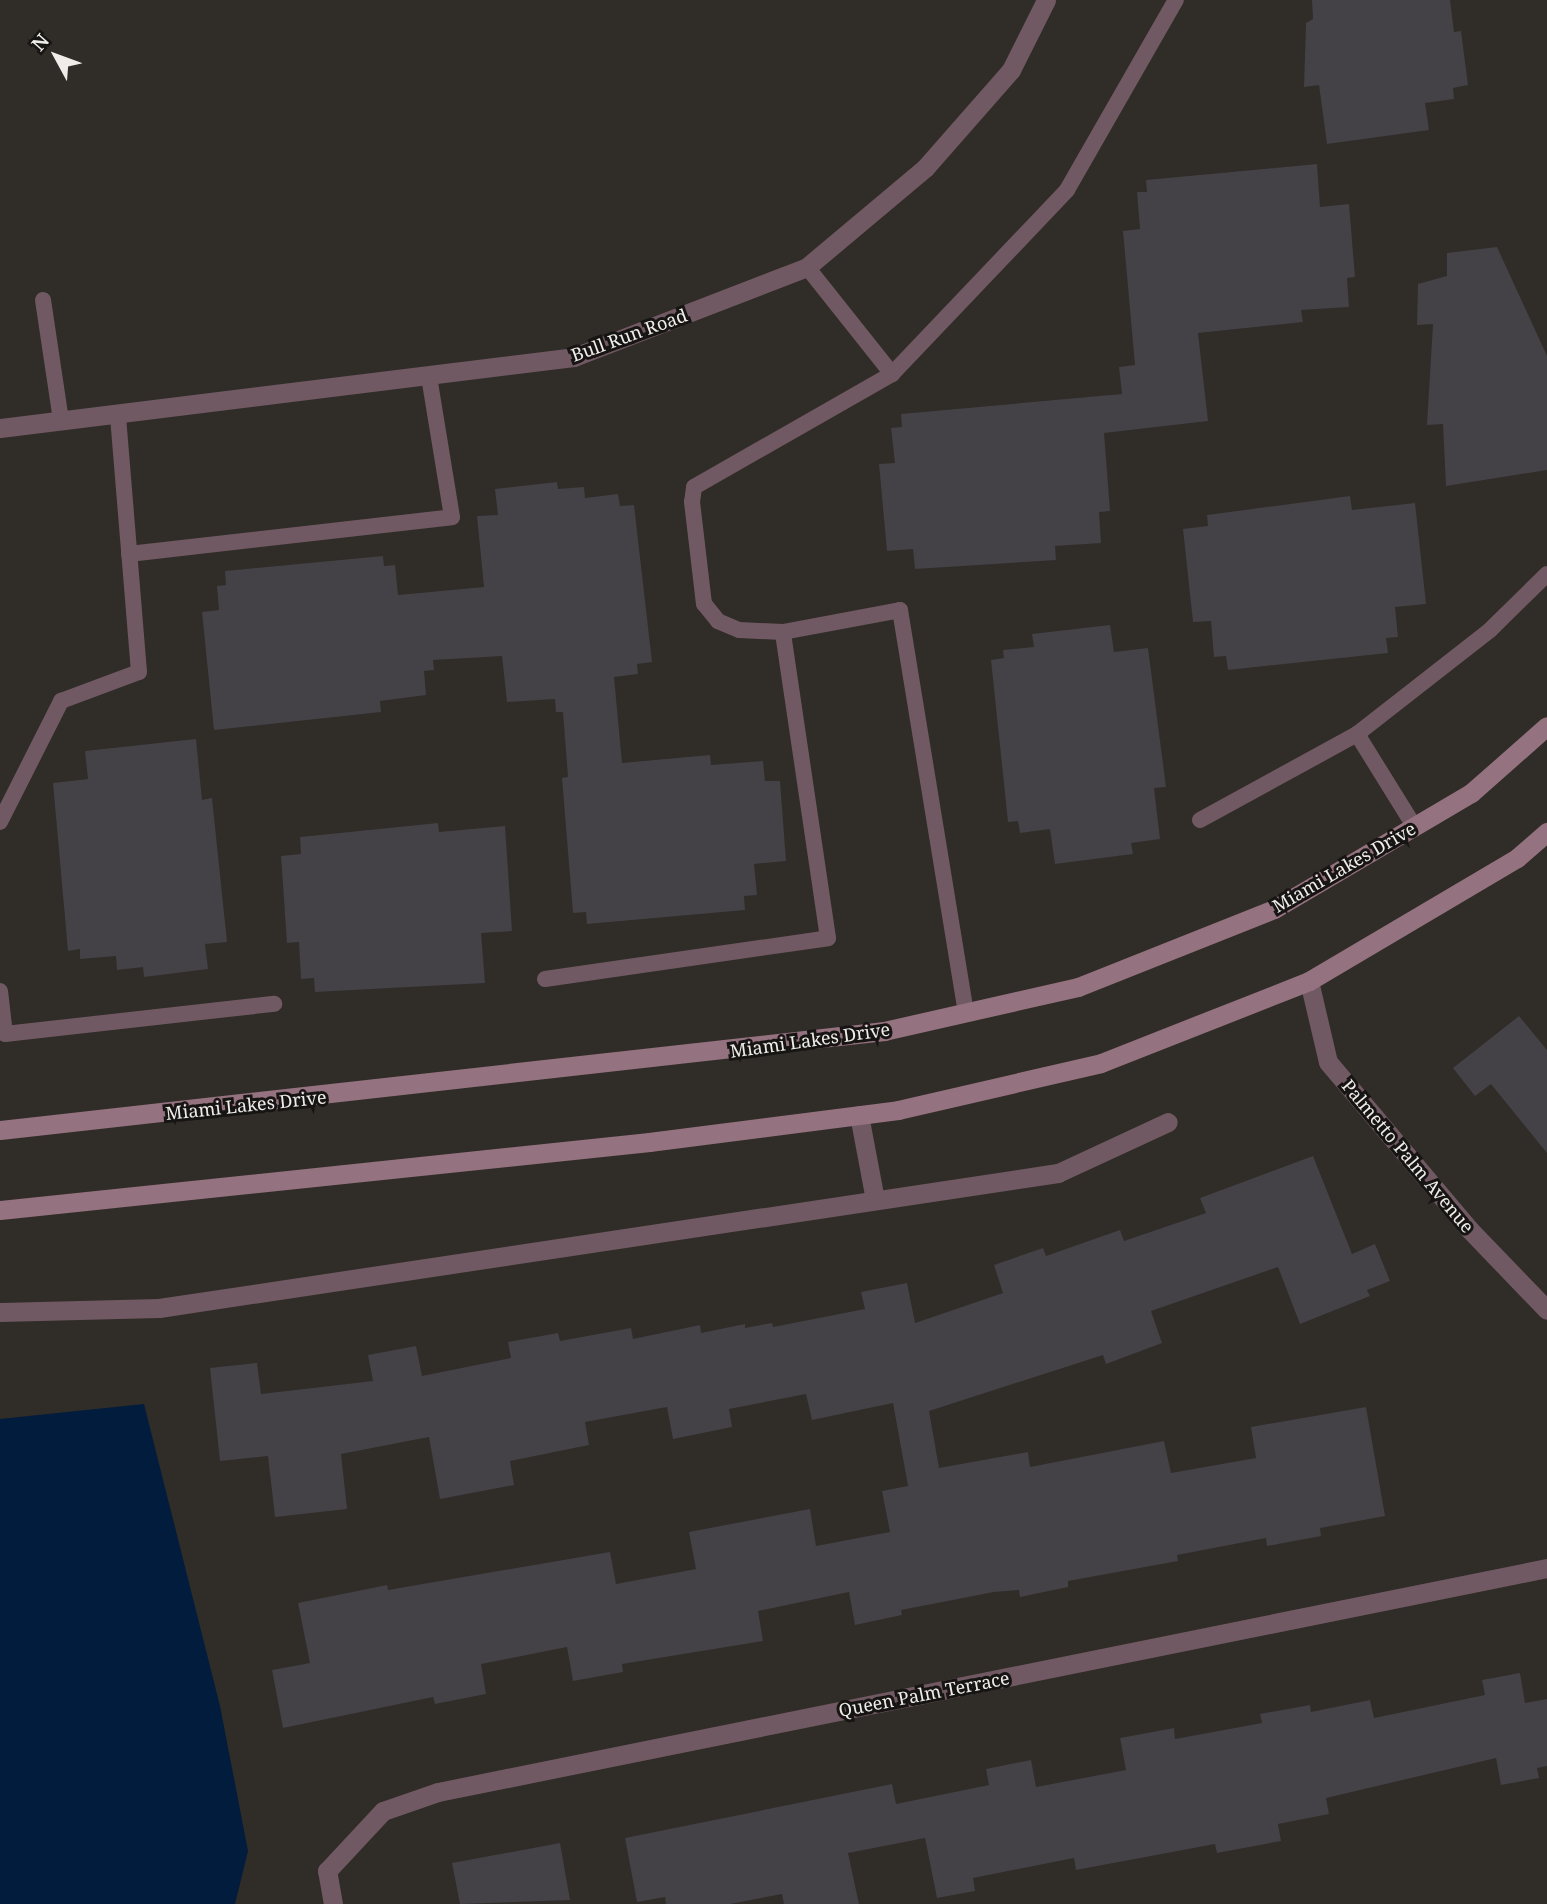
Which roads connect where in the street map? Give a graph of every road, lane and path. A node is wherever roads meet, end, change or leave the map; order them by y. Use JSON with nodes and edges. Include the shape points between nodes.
{"nodes":[{"id":1,"x":1046,"y":0,"type":"edge"},
{"id":2,"x":1176,"y":0,"type":"edge"},
{"id":3,"x":807,"y":267,"type":"junction"},
{"id":4,"x":43,"y":300,"type":"dead end"},
{"id":5,"x":892,"y":374,"type":"junction"},
{"id":6,"x":429,"y":376,"type":"junction"},
{"id":7,"x":118,"y":415,"type":"junction"},
{"id":8,"x":61,"y":421,"type":"junction"},
{"id":9,"x":0,"y":428,"type":"edge"},
{"id":10,"x":129,"y":554,"type":"junction"},
{"id":11,"x":1547,"y":574,"type":"edge"},
{"id":12,"x":783,"y":632,"type":"junction"},
{"id":13,"x":1547,"y":726,"type":"edge"},
{"id":14,"x":1357,"y":734,"type":"junction"},
{"id":15,"x":1200,"y":820,"type":"dead end"},
{"id":16,"x":0,"y":822,"type":"edge"},
{"id":17,"x":1414,"y":826,"type":"junction"},
{"id":18,"x":1547,"y":832,"type":"edge"},
{"id":19,"x":545,"y":979,"type":"dead end"},
{"id":20,"x":1310,"y":981,"type":"junction"},
{"id":21,"x":0,"y":991,"type":"edge"},
{"id":22,"x":274,"y":1004,"type":"dead end"},
{"id":23,"x":966,"y":1013,"type":"junction"},
{"id":24,"x":859,"y":1115,"type":"junction"},
{"id":25,"x":1168,"y":1122,"type":"dead end"},
{"id":26,"x":0,"y":1130,"type":"edge"},
{"id":27,"x":875,"y":1200,"type":"junction"},
{"id":28,"x":0,"y":1210,"type":"edge"},
{"id":29,"x":1547,"y":1310,"type":"edge"},
{"id":30,"x":0,"y":1311,"type":"edge"},
{"id":31,"x":1547,"y":1568,"type":"edge"},
{"id":32,"x":334,"y":1904,"type":"edge"}],
"edges":[{"from":1,"to":3,"type":"street","name":"Bull Run Road","via":[[1011,70],[925,168]]},
{"from":2,"to":5,"type":"lane","via":[[1067,190]]},
{"from":3,"to":5,"type":"lane"},
{"from":3,"to":6,"type":"street","name":"Bull Run Road","via":[[575,357]]},
{"from":4,"to":8,"type":"lane"},
{"from":5,"to":12,"type":"lane","via":[[694,487],[704,604],[718,621],[739,630]]},
{"from":6,"to":7,"type":"street","name":"Bull Run Road"},
{"from":6,"to":10,"type":"lane","via":[[452,517]]},
{"from":7,"to":8,"type":"street","name":"Bull Run Road"},
{"from":7,"to":10,"type":"lane"},
{"from":8,"to":9,"type":"street","name":"Bull Run Road"},
{"from":10,"to":16,"type":"lane","via":[[139,672],[61,701]]},
{"from":11,"to":14,"type":"lane","via":[[1490,630]]},
{"from":12,"to":19,"type":"lane","via":[[828,938]]},
{"from":12,"to":23,"type":"lane","via":[[900,610]]},
{"from":13,"to":17,"type":"main road","name":"Miami Lakes Drive","via":[[1471,793]]},
{"from":14,"to":15,"type":"lane"},
{"from":14,"to":17,"type":"lane"},
{"from":17,"to":23,"type":"main road","name":"Miami Lakes Drive","via":[[1274,909],[1078,987]]},
{"from":18,"to":20,"type":"main road","via":[[1517,858]]},
{"from":20,"to":24,"type":"main road","via":[[1101,1063]]},
{"from":20,"to":29,"type":"street","name":"Palmetto Palm Avenue","via":[[1328,1062],[1469,1229]]},
{"from":21,"to":22,"type":"lane","via":[[5,1034]]},
{"from":23,"to":26,"type":"main road","name":"Miami Lakes Drive","via":[[884,1031],[640,1062]]},
{"from":24,"to":27,"type":"street"},
{"from":24,"to":28,"type":"main road"},
{"from":25,"to":27,"type":"street","via":[[1058,1173]]},
{"from":27,"to":30,"type":"street","via":[[159,1308]]},
{"from":31,"to":32,"type":"street","name":"Queen Palm Terrace","via":[[438,1792],[383,1811],[327,1871]]}]}
